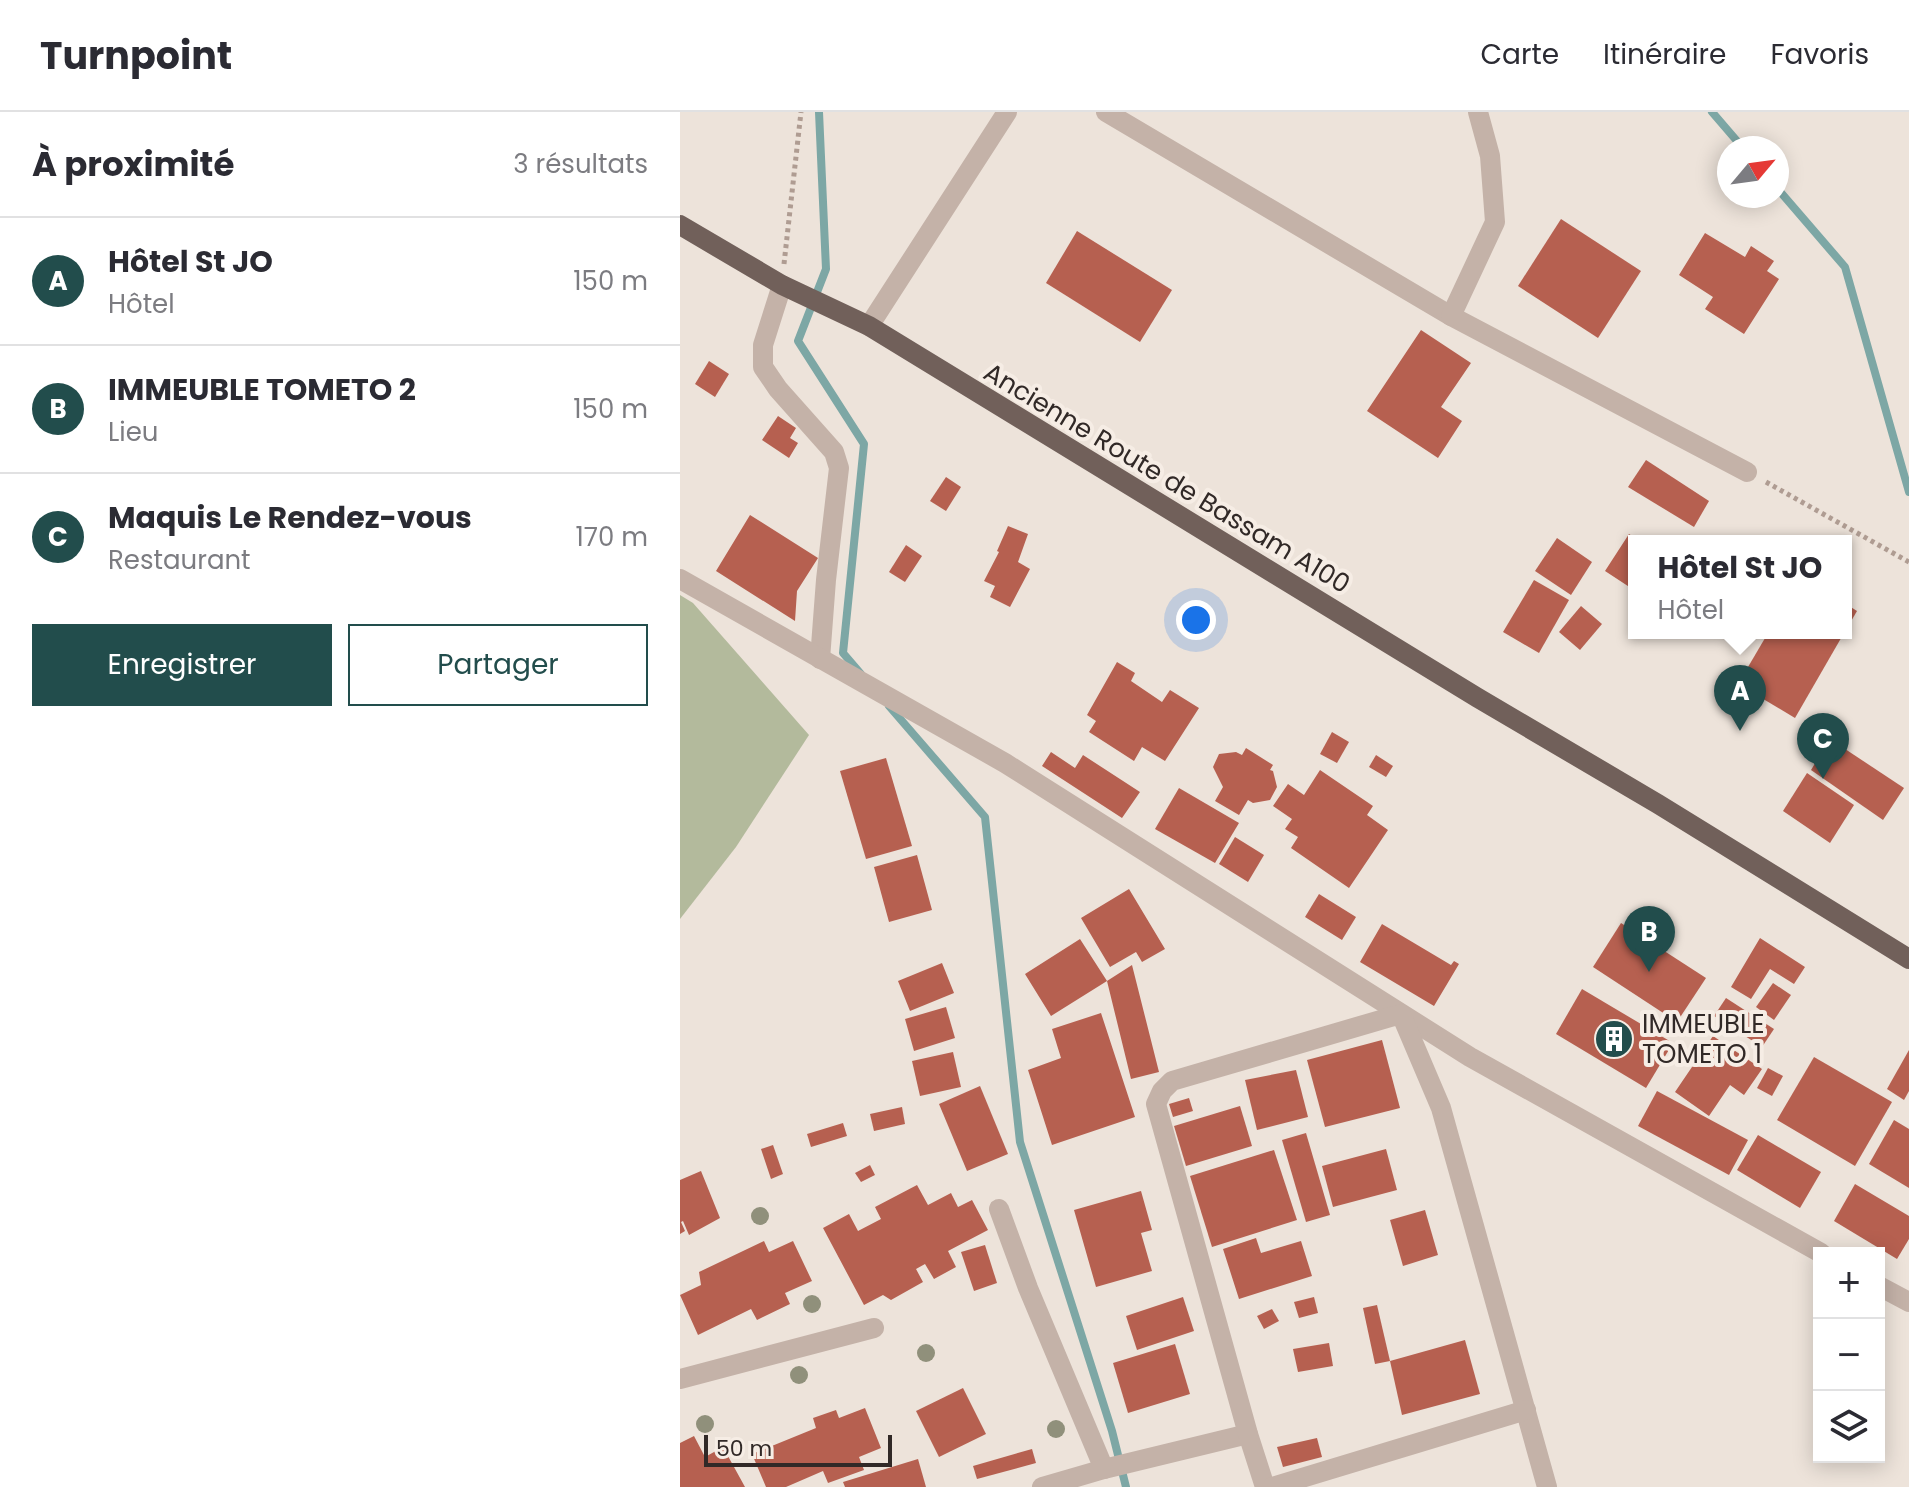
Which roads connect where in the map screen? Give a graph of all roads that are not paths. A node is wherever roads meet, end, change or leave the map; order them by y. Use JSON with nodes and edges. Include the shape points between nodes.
{"nodes":[{"id":1,"x":1007,"y":112,"type":"edge"},
{"id":2,"x":1106,"y":112,"type":"edge"},
{"id":3,"x":1478,"y":112,"type":"edge"},
{"id":4,"x":680,"y":225,"type":"edge"},
{"id":5,"x":782,"y":285,"type":"junction"},
{"id":6,"x":1451,"y":316,"type":"junction"},
{"id":7,"x":869,"y":326,"type":"junction"},
{"id":8,"x":1747,"y":472,"type":"road end"},
{"id":9,"x":680,"y":579,"type":"edge"},
{"id":10,"x":820,"y":659,"type":"junction"},
{"id":11,"x":1909,"y":959,"type":"edge"},
{"id":12,"x":1401,"y":1014,"type":"junction"},
{"id":13,"x":999,"y":1209,"type":"dead end"},
{"id":14,"x":1813,"y":1249,"type":"edge"},
{"id":15,"x":1885,"y":1289,"type":"edge"},
{"id":16,"x":1909,"y":1302,"type":"edge"},
{"id":17,"x":874,"y":1328,"type":"dead end"},
{"id":18,"x":680,"y":1379,"type":"edge"},
{"id":19,"x":1526,"y":1410,"type":"junction"},
{"id":20,"x":1248,"y":1434,"type":"junction"},
{"id":21,"x":1104,"y":1469,"type":"junction"},
{"id":22,"x":1042,"y":1487,"type":"edge"},
{"id":23,"x":1265,"y":1487,"type":"edge"},
{"id":24,"x":1272,"y":1487,"type":"edge"},
{"id":25,"x":1547,"y":1487,"type":"edge"}],
"edges":[{"from":1,"to":7,"type":"street"},
{"from":2,"to":6,"type":"street"},
{"from":3,"to":6,"type":"street","via":[[1490,156],[1495,222]]},
{"from":4,"to":5,"type":"main road","name":"Ancienne Route de Bassam A100"},
{"from":5,"to":7,"type":"main road","name":"Ancienne Route de Bassam A100"},
{"from":5,"to":10,"type":"street","via":[[763,345],[763,367],[834,452],[839,468]]},
{"from":6,"to":8,"type":"street"},
{"from":7,"to":11,"type":"main road","name":"Ancienne Route de Bassam A100"},
{"from":9,"to":10,"type":"street"},
{"from":10,"to":12,"type":"street","via":[[1005,763]]},
{"from":12,"to":14,"type":"street"},
{"from":12,"to":19,"type":"street","via":[[1441,1108]]},
{"from":12,"to":20,"type":"street","via":[[1172,1081],[1156,1104]]},
{"from":13,"to":21,"type":"street"},
{"from":15,"to":16,"type":"street"},
{"from":17,"to":18,"type":"street"},
{"from":19,"to":24,"type":"street"},
{"from":19,"to":25,"type":"street"},
{"from":20,"to":21,"type":"street"},
{"from":20,"to":23,"type":"street"},
{"from":21,"to":22,"type":"street"}]}
